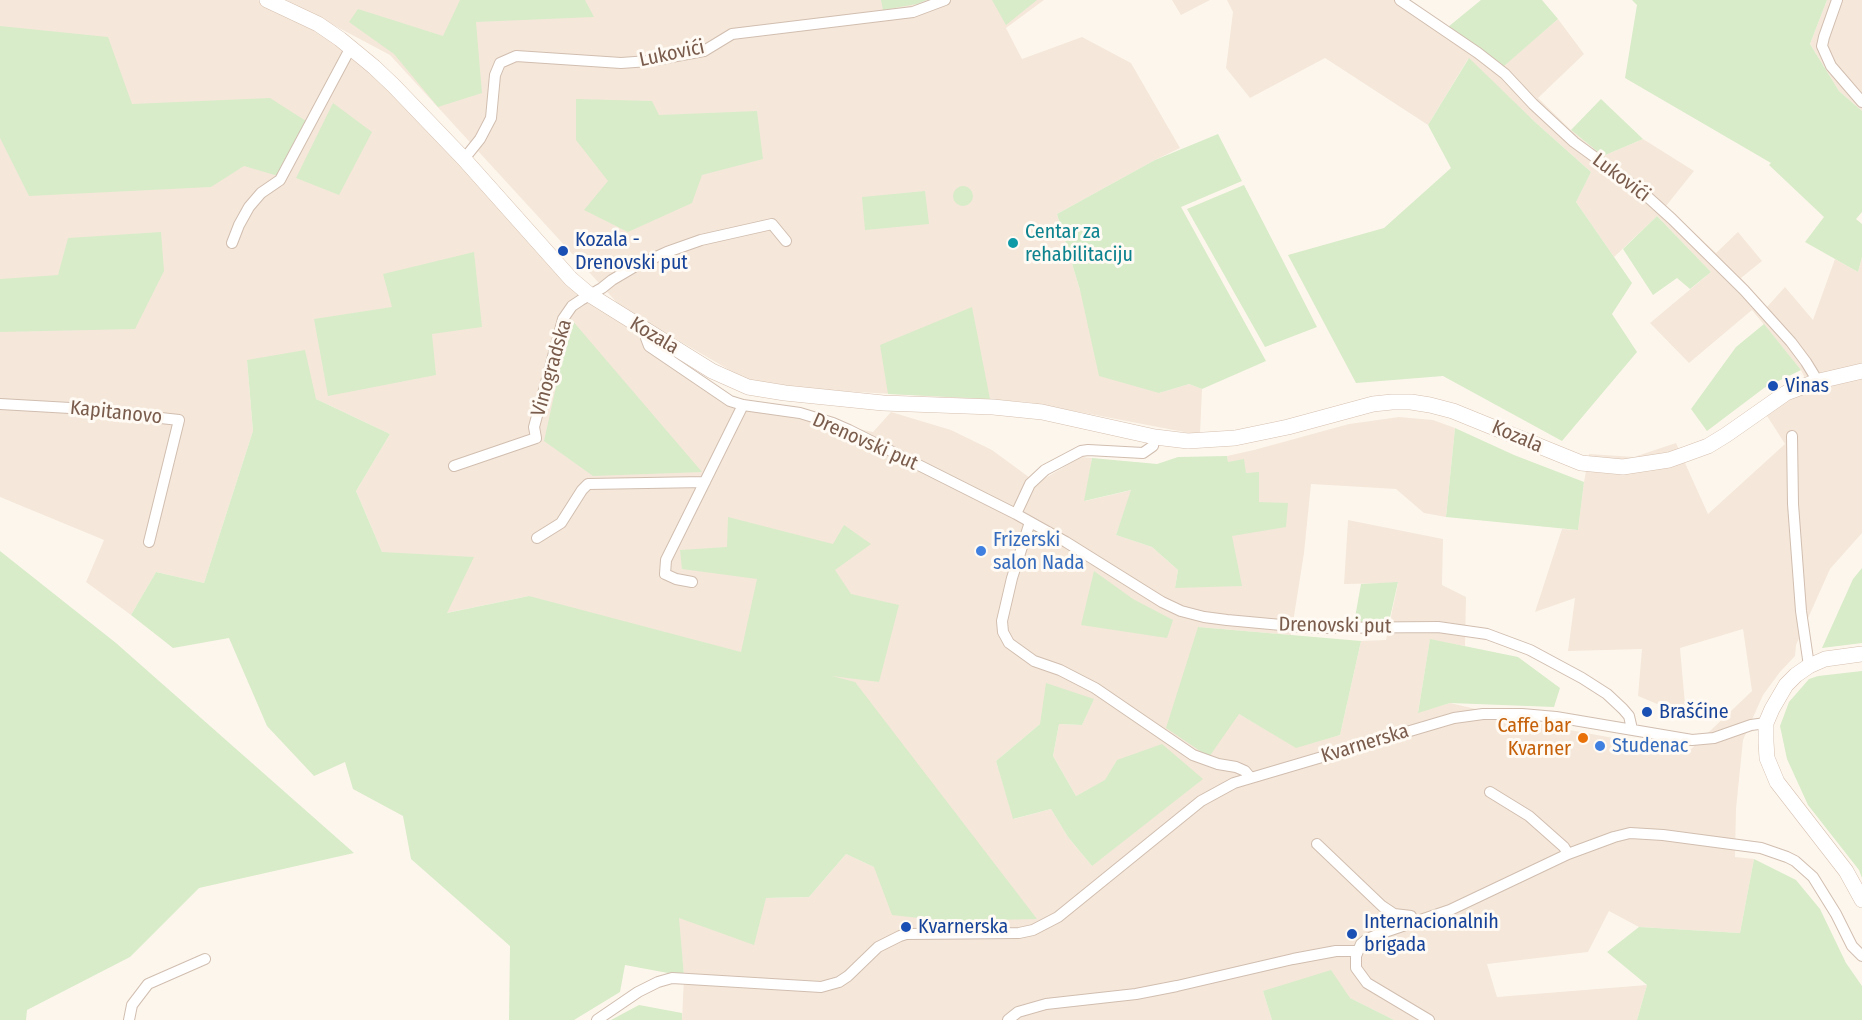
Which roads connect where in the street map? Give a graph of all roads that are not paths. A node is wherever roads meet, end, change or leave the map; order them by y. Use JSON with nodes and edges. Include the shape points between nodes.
{"nodes":[{"id":1,"x":267,"y":0,"type":"edge"},
{"id":2,"x":945,"y":0,"type":"edge"},
{"id":3,"x":1400,"y":0,"type":"edge"},
{"id":4,"x":1837,"y":0,"type":"edge"},
{"id":5,"x":351,"y":47,"type":"junction"},
{"id":6,"x":1862,"y":102,"type":"edge"},
{"id":7,"x":464,"y":159,"type":"junction"},
{"id":8,"x":786,"y":241,"type":"dead end"},
{"id":9,"x":232,"y":243,"type":"dead end"},
{"id":10,"x":590,"y":295,"type":"junction"},
{"id":11,"x":647,"y":331,"type":"junction"},
{"id":12,"x":1862,"y":371,"type":"edge"},
{"id":13,"x":1815,"y":382,"type":"junction"},
{"id":14,"x":0,"y":404,"type":"edge"},
{"id":15,"x":743,"y":405,"type":"junction"},
{"id":16,"x":1792,"y":435,"type":"dead end"},
{"id":17,"x":1155,"y":437,"type":"junction"},
{"id":18,"x":453,"y":466,"type":"dead end"},
{"id":19,"x":705,"y":482,"type":"junction"},
{"id":20,"x":1016,"y":514,"type":"junction"},
{"id":21,"x":1030,"y":522,"type":"junction"},
{"id":22,"x":537,"y":538,"type":"dead end"},
{"id":23,"x":149,"y":542,"type":"dead end"},
{"id":24,"x":692,"y":582,"type":"dead end"},
{"id":25,"x":1862,"y":654,"type":"edge"},
{"id":26,"x":1809,"y":666,"type":"junction"},
{"id":27,"x":1766,"y":723,"type":"junction"},
{"id":28,"x":1632,"y":729,"type":"junction"},
{"id":29,"x":1250,"y":777,"type":"junction"},
{"id":30,"x":1490,"y":792,"type":"dead end"},
{"id":31,"x":1317,"y":844,"type":"dead end"},
{"id":32,"x":1568,"y":854,"type":"junction"},
{"id":33,"x":1862,"y":900,"type":"edge"},
{"id":34,"x":1414,"y":923,"type":"junction"},
{"id":35,"x":1357,"y":951,"type":"junction"},
{"id":36,"x":1862,"y":956,"type":"edge"},
{"id":37,"x":205,"y":959,"type":"dead end"},
{"id":38,"x":129,"y":1020,"type":"edge"},
{"id":39,"x":597,"y":1020,"type":"edge"},
{"id":40,"x":1008,"y":1020,"type":"edge"},
{"id":41,"x":1429,"y":1020,"type":"edge"}],
"edges":[{"from":1,"to":5,"type":"main road","name":"Kozala","via":[[318,24]]},
{"from":2,"to":7,"type":"street","name":"Lukovići","via":[[913,12],[732,34],[704,51],[649,61],[621,63],[516,56],[500,63],[490,118]]},
{"from":3,"to":13,"type":"street","name":"Lukovići","via":[[1496,67],[1574,142],[1640,190],[1672,219],[1791,342]]},
{"from":4,"to":6,"type":"street","via":[[1822,46],[1831,66]]},
{"from":5,"to":7,"type":"main road","name":"Kozala"},
{"from":5,"to":9,"type":"street","via":[[280,180],[249,207]]},
{"from":7,"to":10,"type":"main road","name":"Kozala","via":[[550,258]]},
{"from":8,"to":10,"type":"street","via":[[772,224],[701,240],[634,267]]},
{"from":10,"to":11,"type":"main road","name":"Kozala"},
{"from":10,"to":18,"type":"street","name":"Vinogradska","via":[[572,306],[563,319],[534,427],[536,438]]},
{"from":11,"to":15,"type":"street","name":"Drenovski put","via":[[648,343],[658,353]]},
{"from":11,"to":17,"type":"main road","name":"Kozala","via":[[712,371],[754,389],[883,403],[1062,415]]},
{"from":12,"to":13,"type":"main road","name":"Kozala"},
{"from":13,"to":17,"type":"main road","name":"Kozala","via":[[1786,393],[1708,446],[1669,460],[1623,467],[1581,463],[1453,411],[1411,402],[1373,404],[1235,438],[1188,441]]},
{"from":14,"to":23,"type":"street","name":"Kapitanovo","via":[[179,420]]},
{"from":15,"to":19,"type":"street"},
{"from":15,"to":20,"type":"street","name":"Drenovski put","via":[[800,413],[832,423]]},
{"from":16,"to":26,"type":"street","via":[[1793,504]]},
{"from":17,"to":20,"type":"street","via":[[1143,453],[1081,451],[1045,470],[1030,484]]},
{"from":19,"to":22,"type":"street","via":[[588,484],[561,524]]},
{"from":19,"to":24,"type":"street","via":[[666,560],[665,574]]},
{"from":20,"to":21,"type":"street","name":"Drenovski put"},
{"from":21,"to":28,"type":"street","name":"Drenovski put","via":[[1162,602],[1204,617],[1314,628],[1438,627],[1487,634],[1530,650],[1582,678],[1623,709]]},
{"from":21,"to":29,"type":"street","via":[[1002,621],[1009,643],[1034,661],[1095,688],[1193,755],[1236,766]]},
{"from":25,"to":26,"type":"main road","via":[[1825,659]]},
{"from":26,"to":27,"type":"main road","via":[[1781,692]]},
{"from":27,"to":28,"type":"street","name":"Kvarnerska","via":[[1705,740],[1678,739]]},
{"from":27,"to":33,"type":"main road","via":[[1767,758],[1777,782],[1846,871]]},
{"from":28,"to":29,"type":"street","name":"Kvarnerska","via":[[1556,717],[1483,714],[1454,718]]},
{"from":29,"to":39,"type":"street","name":"Kvarnerska","via":[[1201,801],[1058,917],[1033,930],[906,934],[878,947],[839,982],[821,987],[667,979],[638,992]]},
{"from":30,"to":32,"type":"street","via":[[1529,816]]},
{"from":31,"to":34,"type":"street","via":[[1388,912],[1411,916]]},
{"from":32,"to":34,"type":"street"},
{"from":32,"to":36,"type":"street","via":[[1639,832],[1771,850],[1795,861],[1813,877],[1852,946]]},
{"from":34,"to":35,"type":"street","via":[[1367,939]]},
{"from":35,"to":40,"type":"street","via":[[1336,951],[1136,994],[1029,1007]]},
{"from":35,"to":41,"type":"street","via":[[1356,968],[1367,983]]},
{"from":37,"to":38,"type":"street","via":[[148,984],[132,1005]]}]}
